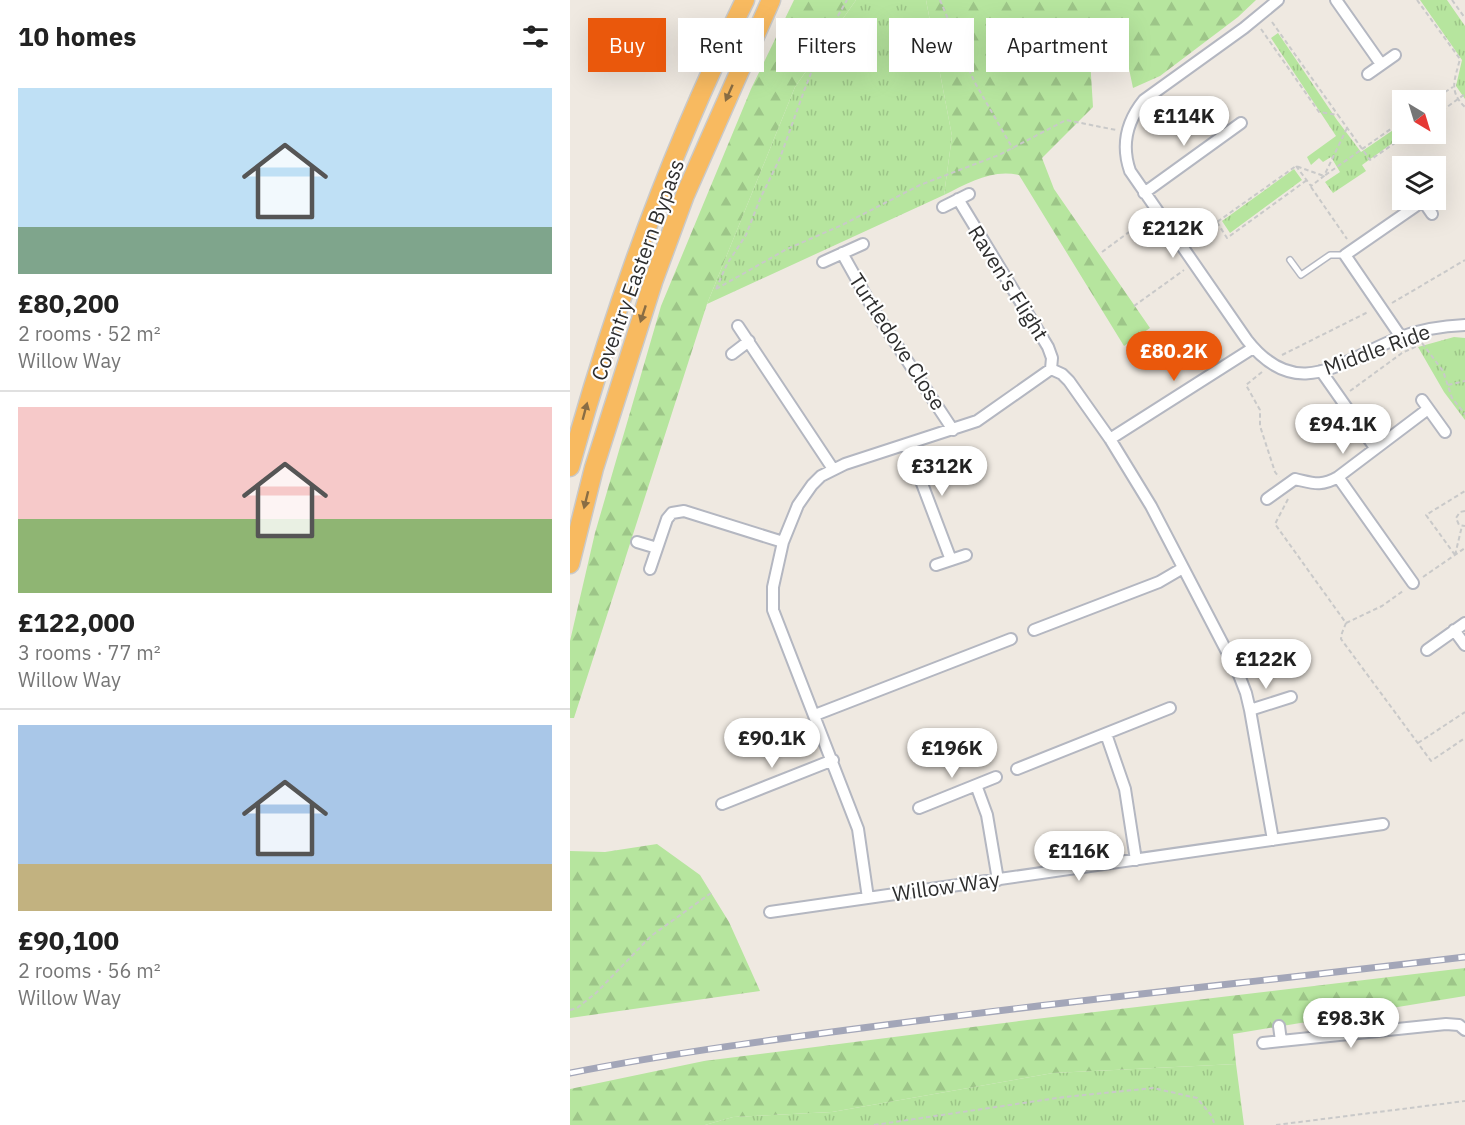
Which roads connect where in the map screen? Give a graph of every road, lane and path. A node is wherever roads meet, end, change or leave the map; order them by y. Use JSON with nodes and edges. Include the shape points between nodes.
{"nodes":[{"id":1,"x":745,"y":0,"type":"edge"},
{"id":2,"x":771,"y":0,"type":"edge"},
{"id":3,"x":847,"y":0,"type":"edge"},
{"id":4,"x":940,"y":0,"type":"edge"},
{"id":5,"x":1278,"y":0,"type":"edge"},
{"id":6,"x":1336,"y":0,"type":"edge"},
{"id":7,"x":1418,"y":0,"type":"edge"},
{"id":8,"x":1452,"y":0,"type":"edge"},
{"id":9,"x":1264,"y":11,"type":"junction"},
{"id":10,"x":1465,"y":18,"type":"edge"},
{"id":11,"x":1254,"y":20,"type":"junction"},
{"id":12,"x":1395,"y":55,"type":"dead end"},
{"id":13,"x":1381,"y":64,"type":"junction"},
{"id":14,"x":1368,"y":74,"type":"dead end"},
{"id":15,"x":1453,"y":87,"type":"junction"},
{"id":16,"x":1446,"y":91,"type":"edge"},
{"id":17,"x":1465,"y":94,"type":"edge"},
{"id":18,"x":1457,"y":99,"type":"junction"},
{"id":19,"x":1446,"y":107,"type":"edge"},
{"id":20,"x":1465,"y":107,"type":"edge"},
{"id":21,"x":1338,"y":115,"type":"junction"},
{"id":22,"x":1241,"y":123,"type":"dead end"},
{"id":23,"x":1347,"y":127,"type":"junction"},
{"id":24,"x":1392,"y":128,"type":"edge"},
{"id":25,"x":1126,"y":133,"type":"junction"},
{"id":26,"x":1393,"y":144,"type":"edge"},
{"id":27,"x":1013,"y":149,"type":"junction"},
{"id":28,"x":1363,"y":149,"type":"junction"},
{"id":29,"x":1296,"y":166,"type":"junction"},
{"id":30,"x":1324,"y":176,"type":"junction"},
{"id":31,"x":1307,"y":180,"type":"junction"},
{"id":32,"x":1311,"y":186,"type":"junction"},
{"id":33,"x":1144,"y":193,"type":"junction"},
{"id":34,"x":969,"y":194,"type":"dead end"},
{"id":35,"x":958,"y":199,"type":"junction"},
{"id":36,"x":943,"y":207,"type":"dead end"},
{"id":37,"x":1157,"y":211,"type":"junction"},
{"id":38,"x":1432,"y":214,"type":"dead end"},
{"id":39,"x":1217,"y":222,"type":"junction"},
{"id":40,"x":863,"y":244,"type":"dead end"},
{"id":41,"x":1182,"y":246,"type":"junction"},
{"id":42,"x":1102,"y":252,"type":"dead end"},
{"id":43,"x":1349,"y":252,"type":"junction"},
{"id":44,"x":842,"y":253,"type":"junction"},
{"id":45,"x":1290,"y":260,"type":"dead end"},
{"id":46,"x":823,"y":262,"type":"dead end"},
{"id":47,"x":1194,"y":263,"type":"junction"},
{"id":48,"x":1134,"y":306,"type":"dead end"},
{"id":49,"x":1465,"y":325,"type":"edge"},
{"id":50,"x":738,"y":326,"type":"dead end"},
{"id":51,"x":1401,"y":337,"type":"junction"},
{"id":52,"x":749,"y":341,"type":"junction"},
{"id":53,"x":1253,"y":348,"type":"junction"},
{"id":54,"x":732,"y":354,"type":"dead end"},
{"id":55,"x":1051,"y":369,"type":"junction"},
{"id":56,"x":1322,"y":371,"type":"junction"},
{"id":57,"x":1465,"y":381,"type":"edge"},
{"id":58,"x":1448,"y":385,"type":"junction"},
{"id":59,"x":1340,"y":398,"type":"junction"},
{"id":60,"x":1465,"y":414,"type":"edge"},
{"id":61,"x":953,"y":430,"type":"junction"},
{"id":62,"x":1445,"y":432,"type":"dead end"},
{"id":63,"x":1110,"y":440,"type":"junction"},
{"id":64,"x":908,"y":444,"type":"junction"},
{"id":65,"x":1376,"y":448,"type":"junction"},
{"id":66,"x":570,"y":467,"type":"edge"},
{"id":67,"x":833,"y":469,"type":"junction"},
{"id":68,"x":1338,"y":477,"type":"junction"},
{"id":69,"x":1465,"y":491,"type":"edge"},
{"id":70,"x":1268,"y":499,"type":"dead end"},
{"id":71,"x":1465,"y":511,"type":"edge"},
{"id":72,"x":1463,"y":526,"type":"edge"},
{"id":73,"x":637,"y":542,"type":"dead end"},
{"id":74,"x":783,"y":542,"type":"junction"},
{"id":75,"x":657,"y":548,"type":"junction"},
{"id":76,"x":966,"y":555,"type":"dead end"},
{"id":77,"x":951,"y":560,"type":"junction"},
{"id":78,"x":570,"y":564,"type":"edge"},
{"id":79,"x":936,"y":566,"type":"dead end"},
{"id":80,"x":1183,"y":568,"type":"junction"},
{"id":81,"x":650,"y":569,"type":"dead end"},
{"id":82,"x":1413,"y":583,"type":"dead end"},
{"id":83,"x":1465,"y":623,"type":"edge"},
{"id":84,"x":1034,"y":630,"type":"dead end"},
{"id":85,"x":1454,"y":630,"type":"junction"},
{"id":86,"x":1011,"y":639,"type":"dead end"},
{"id":87,"x":1465,"y":645,"type":"edge"},
{"id":88,"x":1427,"y":650,"type":"dead end"},
{"id":89,"x":1291,"y":697,"type":"dead end"},
{"id":90,"x":1170,"y":708,"type":"dead end"},
{"id":91,"x":1250,"y":710,"type":"junction"},
{"id":92,"x":1465,"y":712,"type":"edge"},
{"id":93,"x":815,"y":715,"type":"junction"},
{"id":94,"x":1106,"y":734,"type":"junction"},
{"id":95,"x":1418,"y":743,"type":"dead end"},
{"id":96,"x":833,"y":760,"type":"junction"},
{"id":97,"x":1017,"y":769,"type":"dead end"},
{"id":98,"x":996,"y":777,"type":"dead end"},
{"id":99,"x":976,"y":785,"type":"junction"},
{"id":100,"x":722,"y":804,"type":"dead end"},
{"id":101,"x":919,"y":808,"type":"dead end"},
{"id":102,"x":1383,"y":824,"type":"dead end"},
{"id":103,"x":1273,"y":840,"type":"junction"},
{"id":104,"x":1136,"y":860,"type":"junction"},
{"id":105,"x":998,"y":880,"type":"junction"},
{"id":106,"x":711,"y":893,"type":"dead end"},
{"id":107,"x":868,"y":898,"type":"junction"},
{"id":108,"x":770,"y":912,"type":"dead end"},
{"id":109,"x":570,"y":1010,"type":"edge"},
{"id":110,"x":1279,"y":1026,"type":"dead end"},
{"id":111,"x":1465,"y":1030,"type":"edge"},
{"id":112,"x":1281,"y":1041,"type":"junction"},
{"id":113,"x":1263,"y":1043,"type":"dead end"},
{"id":114,"x":1465,"y":1101,"type":"edge"},
{"id":115,"x":1334,"y":1118,"type":"junction"},
{"id":116,"x":874,"y":1125,"type":"edge"},
{"id":117,"x":1215,"y":1125,"type":"edge"},
{"id":118,"x":1276,"y":1125,"type":"edge"},
{"id":119,"x":1335,"y":1125,"type":"edge"}],
"edges":[{"from":66,"to":1,"type":"highway","name":"Coventry Eastern Bypass","one_way":true,"via":[[610,329],[654,206]]},
{"from":2,"to":78,"type":"highway","name":"Coventry Eastern Bypass","one_way":true,"via":[[685,195],[653,282],[594,468]]},
{"from":3,"to":27,"type":"path","via":[[824,40],[746,235],[716,288],[920,185]]},
{"from":4,"to":27,"type":"path","via":[[974,81]]},
{"from":5,"to":9,"type":"street","name":"Middle Ride"},
{"from":6,"to":13,"type":"street"},
{"from":7,"to":15,"type":"path","via":[[1460,59]]},
{"from":8,"to":10,"type":"path"},
{"from":9,"to":11,"type":"street","name":"Middle Ride"},
{"from":9,"to":21,"type":"path"},
{"from":11,"to":21,"type":"path","via":[[1319,112]]},
{"from":11,"to":25,"type":"street","name":"Middle Ride","via":[[1150,94],[1133,114]]},
{"from":12,"to":13,"type":"street"},
{"from":13,"to":14,"type":"street"},
{"from":15,"to":16,"type":"path"},
{"from":15,"to":18,"type":"path"},
{"from":17,"to":18,"type":"path"},
{"from":18,"to":19,"type":"path"},
{"from":18,"to":20,"type":"path"},
{"from":21,"to":23,"type":"path"},
{"from":22,"to":33,"type":"street"},
{"from":23,"to":28,"type":"path"},
{"from":23,"to":30,"type":"path"},
{"from":24,"to":28,"type":"path"},
{"from":25,"to":27,"type":"path","via":[[1066,120]]},
{"from":25,"to":33,"type":"street","name":"Middle Ride","via":[[1127,163]]},
{"from":26,"to":28,"type":"path","via":[[1370,160]]},
{"from":28,"to":30,"type":"path"},
{"from":29,"to":30,"type":"path"},
{"from":29,"to":31,"type":"path"},
{"from":29,"to":39,"type":"path"},
{"from":30,"to":32,"type":"path"},
{"from":31,"to":32,"type":"path"},
{"from":31,"to":39,"type":"path","via":[[1227,237]]},
{"from":32,"to":43,"type":"path"},
{"from":33,"to":37,"type":"street","name":"Middle Ride"},
{"from":34,"to":35,"type":"street","name":"Raven's Flight"},
{"from":35,"to":36,"type":"street","name":"Raven's Flight"},
{"from":35,"to":55,"type":"street","name":"Raven's Flight","via":[[1048,348]]},
{"from":37,"to":41,"type":"street","name":"Middle Ride"},
{"from":37,"to":42,"type":"path"},
{"from":38,"to":43,"type":"street","via":[[1423,201]]},
{"from":39,"to":41,"type":"path"},
{"from":40,"to":44,"type":"street","name":"Turtledove Close"},
{"from":41,"to":47,"type":"street","name":"Middle Ride"},
{"from":43,"to":45,"type":"lane","via":[[1330,255],[1300,275]]},
{"from":43,"to":51,"type":"street"},
{"from":44,"to":46,"type":"street","name":"Turtledove Close"},
{"from":44,"to":61,"type":"street","name":"Turtledove Close","via":[[875,312]]},
{"from":47,"to":48,"type":"path"},
{"from":47,"to":53,"type":"street","name":"Middle Ride"},
{"from":49,"to":51,"type":"street","name":"Middle Ride","via":[[1434,327]]},
{"from":50,"to":52,"type":"street"},
{"from":51,"to":56,"type":"street","name":"Middle Ride"},
{"from":52,"to":54,"type":"street"},
{"from":52,"to":67,"type":"street"},
{"from":53,"to":56,"type":"street","name":"Middle Ride","via":[[1272,365],[1287,371]]},
{"from":53,"to":63,"type":"street"},
{"from":55,"to":61,"type":"street","name":"Willow Way","via":[[986,415]]},
{"from":55,"to":63,"type":"street","via":[[1069,381]]},
{"from":56,"to":59,"type":"street"},
{"from":57,"to":58,"type":"path"},
{"from":58,"to":59,"type":"path","via":[[1443,371],[1422,343]]},
{"from":58,"to":60,"type":"path","via":[[1452,398]]},
{"from":59,"to":65,"type":"street"},
{"from":61,"to":64,"type":"street","name":"Willow Way"},
{"from":62,"to":65,"type":"street","via":[[1425,404]]},
{"from":63,"to":80,"type":"street"},
{"from":64,"to":67,"type":"street","name":"Willow Way"},
{"from":64,"to":77,"type":"street"},
{"from":65,"to":68,"type":"street"},
{"from":67,"to":74,"type":"street","name":"Willow Way","via":[[806,492]]},
{"from":68,"to":70,"type":"street","via":[[1319,485],[1295,479]]},
{"from":68,"to":82,"type":"street"},
{"from":69,"to":72,"type":"path","via":[[1426,515],[1455,555]]},
{"from":71,"to":72,"type":"path","via":[[1457,516]]},
{"from":73,"to":75,"type":"street"},
{"from":74,"to":75,"type":"street","via":[[681,511],[667,519]]},
{"from":74,"to":93,"type":"street","name":"Willow Way","via":[[773,586],[773,610]]},
{"from":75,"to":81,"type":"street"},
{"from":76,"to":77,"type":"street"},
{"from":77,"to":79,"type":"street"},
{"from":80,"to":84,"type":"street","via":[[1159,582]]},
{"from":80,"to":91,"type":"street","via":[[1239,675]]},
{"from":83,"to":85,"type":"street"},
{"from":85,"to":87,"type":"street"},
{"from":85,"to":88,"type":"street"},
{"from":86,"to":93,"type":"street"},
{"from":89,"to":91,"type":"street"},
{"from":90,"to":94,"type":"street"},
{"from":91,"to":103,"type":"street"},
{"from":92,"to":95,"type":"path"},
{"from":93,"to":96,"type":"street","name":"Willow Way"},
{"from":94,"to":97,"type":"street"},
{"from":94,"to":104,"type":"street","via":[[1125,789]]},
{"from":96,"to":100,"type":"street"},
{"from":96,"to":107,"type":"street","name":"Willow Way","via":[[858,829]]},
{"from":98,"to":99,"type":"street"},
{"from":99,"to":101,"type":"street"},
{"from":99,"to":105,"type":"street","via":[[987,815]]},
{"from":102,"to":103,"type":"street","name":"Willow Way"},
{"from":103,"to":104,"type":"street","name":"Willow Way"},
{"from":104,"to":105,"type":"street","name":"Willow Way"},
{"from":105,"to":107,"type":"street","name":"Willow Way"},
{"from":106,"to":109,"type":"path","via":[[651,936],[596,993]]},
{"from":107,"to":108,"type":"street","name":"Willow Way"},
{"from":110,"to":112,"type":"street"},
{"from":111,"to":112,"type":"street","via":[[1446,1024]]},
{"from":112,"to":113,"type":"street"},
{"from":114,"to":115,"type":"path"},
{"from":115,"to":118,"type":"path"},
{"from":115,"to":119,"type":"path"},
{"from":116,"to":117,"type":"path","via":[[1153,1088],[1197,1098]]}]}
